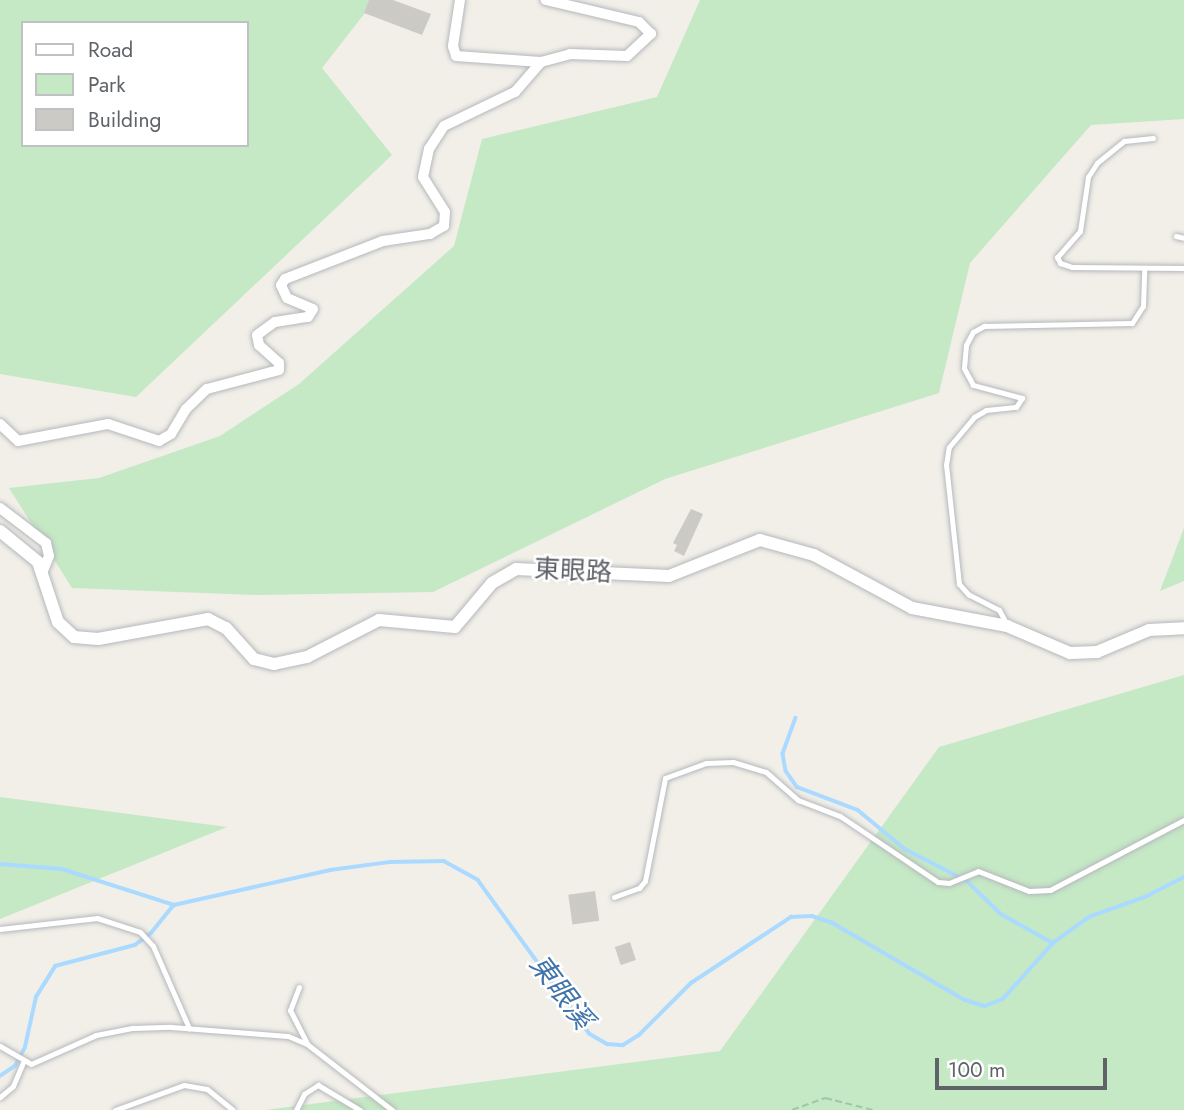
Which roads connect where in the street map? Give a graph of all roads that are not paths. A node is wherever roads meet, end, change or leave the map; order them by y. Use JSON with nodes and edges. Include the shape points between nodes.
{"nodes":[{"id":1,"x":460,"y":0,"type":"edge"},
{"id":2,"x":545,"y":0,"type":"edge"},
{"id":3,"x":541,"y":62,"type":"junction"},
{"id":4,"x":1153,"y":138,"type":"dead end"},
{"id":5,"x":1176,"y":236,"type":"dead end"},
{"id":6,"x":1184,"y":238,"type":"edge"},
{"id":7,"x":1144,"y":268,"type":"junction"},
{"id":8,"x":1184,"y":268,"type":"edge"},
{"id":9,"x":0,"y":424,"type":"edge"},
{"id":10,"x":0,"y":508,"type":"edge"},
{"id":11,"x":0,"y":531,"type":"edge"},
{"id":12,"x":42,"y":573,"type":"junction"},
{"id":13,"x":1007,"y":626,"type":"junction"},
{"id":14,"x":1184,"y":628,"type":"edge"},
{"id":15,"x":1184,"y":820,"type":"edge"},
{"id":16,"x":614,"y":897,"type":"dead end"},
{"id":17,"x":0,"y":929,"type":"edge"},
{"id":18,"x":299,"y":987,"type":"dead end"},
{"id":19,"x":189,"y":1028,"type":"junction"},
{"id":20,"x":307,"y":1044,"type":"junction"},
{"id":21,"x":0,"y":1046,"type":"edge"},
{"id":22,"x":23,"y":1063,"type":"junction"},
{"id":23,"x":0,"y":1097,"type":"edge"},
{"id":24,"x":115,"y":1110,"type":"edge"},
{"id":25,"x":233,"y":1110,"type":"edge"},
{"id":26,"x":296,"y":1110,"type":"edge"},
{"id":27,"x":360,"y":1110,"type":"edge"},
{"id":28,"x":392,"y":1110,"type":"edge"}],
"edges":[{"from":1,"to":3,"type":"street","via":[[453,46],[456,56]]},
{"from":2,"to":3,"type":"street","via":[[639,22],[652,34],[628,56],[570,54]]},
{"from":3,"to":9,"type":"street","via":[[515,92],[455,117],[435,137],[423,177],[445,212],[447,220],[439,230],[383,241],[285,279],[282,292],[287,298],[313,309],[308,317],[275,322],[257,335],[259,345],[279,363],[279,370],[206,389],[186,409],[171,434],[159,442],[108,424],[18,441]]},
{"from":4,"to":7,"type":"lane","via":[[1125,141],[1097,163],[1088,177],[1080,232],[1057,257],[1060,264],[1072,267]]},
{"from":5,"to":6,"type":"lane"},
{"from":7,"to":8,"type":"lane"},
{"from":7,"to":13,"type":"lane","via":[[1143,306],[1132,323],[984,326],[973,332],[966,345],[964,368],[973,385],[1022,398],[1016,407],[986,410],[974,417],[949,446],[946,465],[958,584],[999,610]]},
{"from":10,"to":12,"type":"street","via":[[46,542],[49,556]]},
{"from":11,"to":12,"type":"street","name":"東眼路","via":[[28,550]]},
{"from":12,"to":13,"type":"street","name":"東眼路","via":[[58,622],[74,637],[98,639],[208,619],[226,628],[254,659],[274,664],[307,657],[379,621],[455,627],[492,583],[516,569],[669,576],[760,540],[814,555],[912,608]]},
{"from":13,"to":14,"type":"street","name":"東眼路","via":[[1082,654],[1149,630]]},
{"from":15,"to":16,"type":"lane","via":[[1050,890],[1029,891],[978,871],[938,883],[840,816],[798,800],[766,772],[733,762],[706,763],[666,778],[645,881]]},
{"from":17,"to":19,"type":"lane","via":[[97,918],[141,932],[153,946]]},
{"from":18,"to":20,"type":"lane","via":[[290,1010]]},
{"from":19,"to":20,"type":"lane","via":[[289,1036]]},
{"from":19,"to":22,"type":"lane","via":[[133,1028],[96,1035],[45,1062]]},
{"from":20,"to":28,"type":"lane"},
{"from":21,"to":22,"type":"lane"},
{"from":22,"to":23,"type":"lane","via":[[13,1086]]},
{"from":24,"to":25,"type":"lane","via":[[184,1085],[206,1089]]},
{"from":26,"to":27,"type":"lane","via":[[304,1094],[318,1085]]}]}
